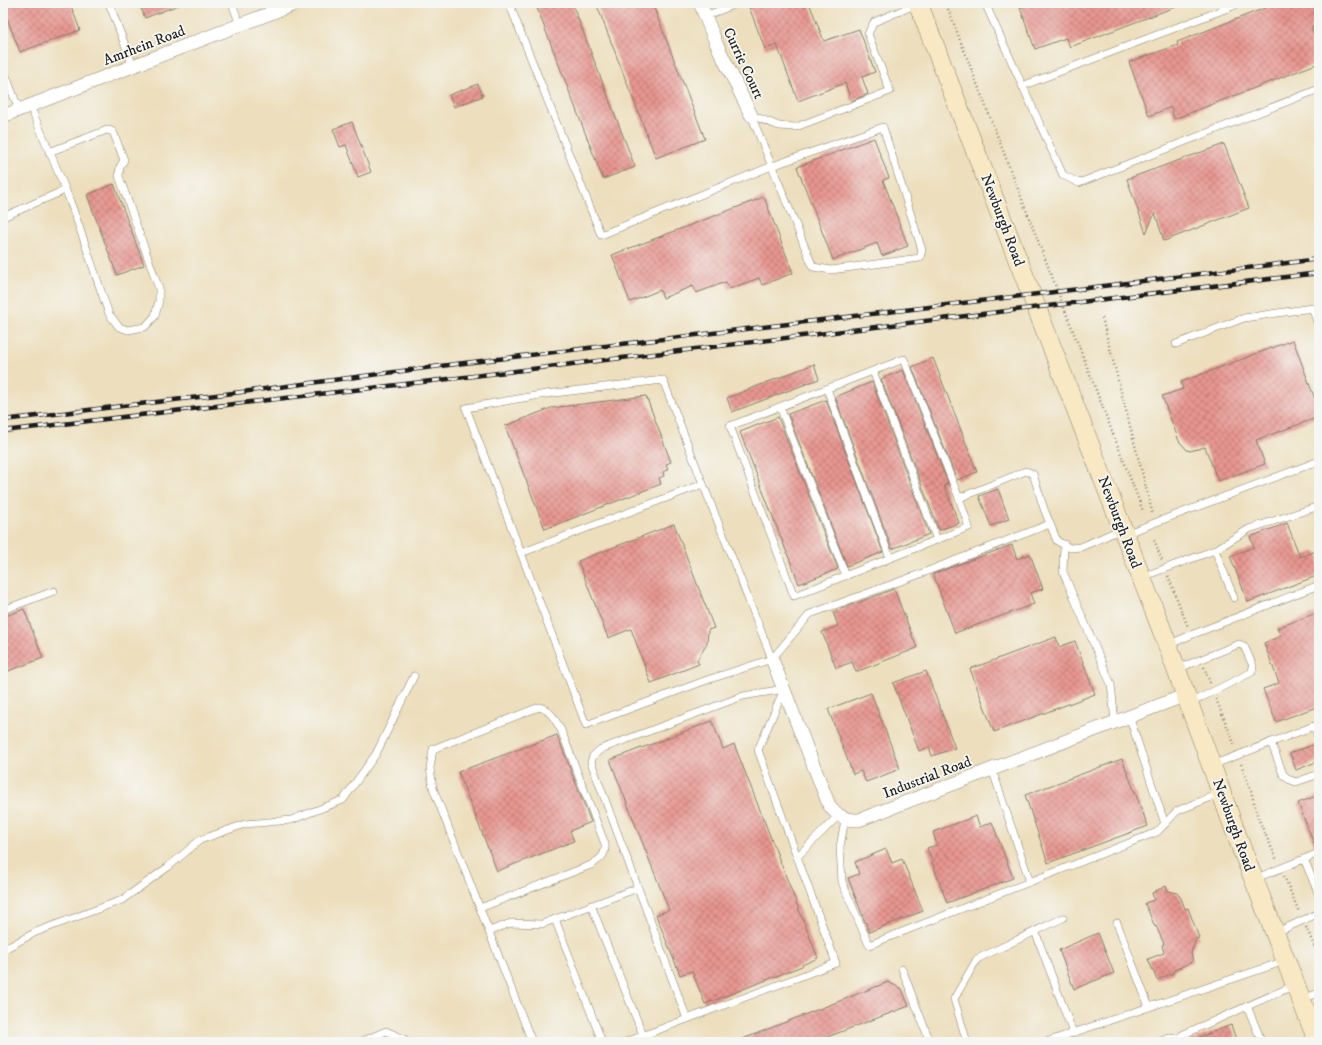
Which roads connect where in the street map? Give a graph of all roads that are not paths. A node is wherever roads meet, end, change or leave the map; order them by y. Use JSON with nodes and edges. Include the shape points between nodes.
{"nodes":[{"id":1,"x":109,"y":3,"type":"edge"},
{"id":2,"x":232,"y":3,"type":"edge"},
{"id":3,"x":297,"y":3,"type":"edge"},
{"id":4,"x":509,"y":3,"type":"edge"},
{"id":5,"x":700,"y":3,"type":"edge"},
{"id":6,"x":739,"y":3,"type":"edge"},
{"id":7,"x":919,"y":3,"type":"edge"},
{"id":8,"x":985,"y":3,"type":"edge"},
{"id":9,"x":1241,"y":3,"type":"edge"},
{"id":10,"x":269,"y":8,"type":"edge"},
{"id":11,"x":705,"y":16,"type":"junction"},
{"id":12,"x":240,"y":25,"type":"junction"},
{"id":13,"x":133,"y":66,"type":"junction"},
{"id":14,"x":3,"y":68,"type":"edge"},
{"id":15,"x":1022,"y":86,"type":"junction"},
{"id":16,"x":1319,"y":89,"type":"edge"},
{"id":17,"x":24,"y":108,"type":"junction"},
{"id":18,"x":751,"y":114,"type":"junction"},
{"id":19,"x":3,"y":116,"type":"edge"},
{"id":20,"x":49,"y":152,"type":"junction"},
{"id":21,"x":772,"y":166,"type":"junction"},
{"id":22,"x":65,"y":190,"type":"junction"},
{"id":23,"x":3,"y":217,"type":"edge"},
{"id":24,"x":1319,"y":327,"type":"edge"},
{"id":25,"x":1176,"y":344,"type":"dead end"},
{"id":26,"x":873,"y":371,"type":"junction"},
{"id":27,"x":827,"y":389,"type":"junction"},
{"id":28,"x":780,"y":407,"type":"junction"},
{"id":29,"x":1319,"y":461,"type":"edge"},
{"id":30,"x":703,"y":484,"type":"junction"},
{"id":31,"x":959,"y":498,"type":"junction"},
{"id":32,"x":1319,"y":514,"type":"edge"},
{"id":33,"x":1050,"y":524,"type":"junction"},
{"id":34,"x":1124,"y":532,"type":"junction"},
{"id":35,"x":937,"y":540,"type":"junction"},
{"id":36,"x":1064,"y":544,"type":"junction"},
{"id":37,"x":1215,"y":550,"type":"junction"},
{"id":38,"x":521,"y":553,"type":"junction"},
{"id":39,"x":890,"y":558,"type":"junction"},
{"id":40,"x":846,"y":576,"type":"junction"},
{"id":41,"x":1141,"y":577,"type":"junction"},
{"id":42,"x":1319,"y":585,"type":"edge"},
{"id":43,"x":54,"y":591,"type":"dead end"},
{"id":44,"x":1234,"y":598,"type":"dead end"},
{"id":45,"x":3,"y":610,"type":"edge"},
{"id":46,"x":1168,"y":646,"type":"junction"},
{"id":47,"x":772,"y":660,"type":"junction"},
{"id":48,"x":1177,"y":670,"type":"junction"},
{"id":49,"x":414,"y":676,"type":"dead end"},
{"id":50,"x":784,"y":689,"type":"junction"},
{"id":51,"x":1187,"y":699,"type":"junction"},
{"id":52,"x":1128,"y":716,"type":"junction"},
{"id":53,"x":1115,"y":722,"type":"junction"},
{"id":54,"x":1319,"y":740,"type":"edge"},
{"id":55,"x":1271,"y":742,"type":"junction"},
{"id":56,"x":1212,"y":765,"type":"junction"},
{"id":57,"x":992,"y":769,"type":"junction"},
{"id":58,"x":1319,"y":774,"type":"edge"},
{"id":59,"x":1222,"y":793,"type":"junction"},
{"id":60,"x":842,"y":817,"type":"junction"},
{"id":61,"x":1165,"y":824,"type":"junction"},
{"id":62,"x":1319,"y":853,"type":"edge"},
{"id":63,"x":797,"y":857,"type":"junction"},
{"id":64,"x":1304,"y":859,"type":"junction"},
{"id":65,"x":1253,"y":879,"type":"junction"},
{"id":66,"x":1030,"y":882,"type":"junction"},
{"id":67,"x":638,"y":888,"type":"junction"},
{"id":68,"x":1319,"y":895,"type":"edge"},
{"id":69,"x":592,"y":905,"type":"junction"},
{"id":70,"x":480,"y":908,"type":"junction"},
{"id":71,"x":1319,"y":913,"type":"edge"},
{"id":72,"x":1063,"y":918,"type":"dead end"},
{"id":73,"x":555,"y":919,"type":"junction"},
{"id":74,"x":1117,"y":922,"type":"dead end"},
{"id":75,"x":489,"y":931,"type":"junction"},
{"id":76,"x":1035,"y":931,"type":"junction"},
{"id":77,"x":1274,"y":933,"type":"junction"},
{"id":78,"x":3,"y":950,"type":"edge"},
{"id":79,"x":1286,"y":961,"type":"junction"},
{"id":80,"x":902,"y":969,"type":"dead end"},
{"id":81,"x":1298,"y":992,"type":"junction"},
{"id":82,"x":1319,"y":993,"type":"edge"},
{"id":83,"x":1247,"y":1006,"type":"junction"},
{"id":84,"x":1149,"y":1007,"type":"junction"},
{"id":85,"x":687,"y":1018,"type":"junction"},
{"id":86,"x":1073,"y":1033,"type":"junction"},
{"id":87,"x":643,"y":1035,"type":"junction"},
{"id":88,"x":1180,"y":1040,"type":"edge"},
{"id":89,"x":1261,"y":1040,"type":"dead end"},
{"id":90,"x":361,"y":1042,"type":"edge"},
{"id":91,"x":410,"y":1042,"type":"edge"},
{"id":92,"x":532,"y":1042,"type":"edge"},
{"id":93,"x":602,"y":1042,"type":"edge"},
{"id":94,"x":626,"y":1042,"type":"edge"},
{"id":95,"x":930,"y":1042,"type":"edge"},
{"id":96,"x":967,"y":1042,"type":"edge"},
{"id":97,"x":1046,"y":1042,"type":"edge"},
{"id":98,"x":1156,"y":1042,"type":"edge"},
{"id":99,"x":1318,"y":1042,"type":"edge"}],
"edges":[{"from":1,"to":13,"type":"lane"},
{"from":2,"to":12,"type":"lane"},
{"from":3,"to":10,"type":"street","name":"Amrhein Road"},
{"from":4,"to":21,"type":"lane","via":[[601,235]]},
{"from":5,"to":11,"type":"street","name":"Currie Court"},
{"from":6,"to":11,"type":"lane"},
{"from":7,"to":18,"type":"lane","via":[[874,22],[868,34],[890,92],[796,128],[779,126]]},
{"from":7,"to":34,"type":"main road","name":"Newburgh Road"},
{"from":8,"to":15,"type":"lane"},
{"from":9,"to":15,"type":"lane"},
{"from":10,"to":12,"type":"street","name":"Amrhein Road"},
{"from":11,"to":18,"type":"street","name":"Currie Court"},
{"from":12,"to":13,"type":"street","name":"Amrhein Road"},
{"from":13,"to":17,"type":"street","name":"Amrhein Road"},
{"from":14,"to":17,"type":"lane"},
{"from":15,"to":16,"type":"lane","via":[[1063,175],[1079,183]]},
{"from":17,"to":19,"type":"street","name":"Amrhein Road"},
{"from":17,"to":20,"type":"lane"},
{"from":18,"to":21,"type":"lane"},
{"from":20,"to":22,"type":"lane"},
{"from":20,"to":22,"type":"lane","via":[[107,130],[114,134],[124,160],[119,176],[159,289],[155,316],[145,327],[128,330],[118,327],[109,314]]},
{"from":21,"to":21,"type":"lane","via":[[813,267],[832,270],[920,258],[922,250],[883,127]]},
{"from":22,"to":23,"type":"lane"},
{"from":24,"to":25,"type":"lane","via":[[1312,308],[1244,318]]},
{"from":26,"to":27,"type":"lane"},
{"from":26,"to":31,"type":"lane","via":[[904,359]]},
{"from":26,"to":35,"type":"lane"},
{"from":27,"to":28,"type":"lane"},
{"from":27,"to":39,"type":"lane"},
{"from":28,"to":40,"type":"lane"},
{"from":28,"to":40,"type":"lane","via":[[730,426],[794,596]]},
{"from":29,"to":34,"type":"lane"},
{"from":30,"to":38,"type":"lane"},
{"from":30,"to":38,"type":"lane","via":[[662,380],[546,394],[466,408]]},
{"from":30,"to":47,"type":"lane"},
{"from":31,"to":33,"type":"lane","via":[[1026,471],[1033,474]]},
{"from":31,"to":35,"type":"lane","via":[[969,527]]},
{"from":32,"to":37,"type":"lane","via":[[1316,507],[1249,529]]},
{"from":33,"to":36,"type":"lane","via":[[1057,541]]},
{"from":33,"to":47,"type":"lane","via":[[810,614]]},
{"from":34,"to":36,"type":"lane","via":[[1081,547],[1070,548]]},
{"from":34,"to":41,"type":"main road","name":"Newburgh Road"},
{"from":35,"to":39,"type":"lane"},
{"from":36,"to":53,"type":"lane","via":[[1063,572],[1111,684]]},
{"from":37,"to":41,"type":"lane"},
{"from":37,"to":44,"type":"lane"},
{"from":38,"to":47,"type":"lane","via":[[586,724],[707,680]]},
{"from":39,"to":40,"type":"lane"},
{"from":41,"to":46,"type":"main road","name":"Newburgh Road"},
{"from":42,"to":46,"type":"lane"},
{"from":43,"to":45,"type":"lane"},
{"from":46,"to":48,"type":"main road","name":"Newburgh Road"},
{"from":47,"to":50,"type":"street"},
{"from":48,"to":51,"type":"main road","name":"Newburgh Road"},
{"from":48,"to":51,"type":"lane","via":[[1239,644],[1244,646],[1253,666],[1252,672]]},
{"from":49,"to":78,"type":"lane","via":[[376,754],[342,800],[291,820],[245,824],[200,840],[122,900],[36,932]]},
{"from":50,"to":60,"type":"street","via":[[829,805]]},
{"from":50,"to":63,"type":"lane","via":[[758,750]]},
{"from":50,"to":67,"type":"lane","via":[[743,696],[601,749],[593,756],[591,762]]},
{"from":51,"to":52,"type":"street","name":"Industrial Road"},
{"from":51,"to":56,"type":"main road","name":"Newburgh Road"},
{"from":52,"to":53,"type":"street","name":"Industrial Road"},
{"from":52,"to":61,"type":"lane"},
{"from":53,"to":57,"type":"street","name":"Industrial Road"},
{"from":54,"to":55,"type":"lane","via":[[1314,726]]},
{"from":55,"to":56,"type":"lane"},
{"from":55,"to":58,"type":"lane","via":[[1283,774],[1288,779],[1296,782]]},
{"from":56,"to":59,"type":"main road","name":"Newburgh Road"},
{"from":57,"to":60,"type":"street","name":"Industrial Road","via":[[860,820]]},
{"from":57,"to":66,"type":"lane"},
{"from":59,"to":61,"type":"lane","via":[[1177,811]]},
{"from":59,"to":65,"type":"main road","name":"Newburgh Road"},
{"from":60,"to":63,"type":"lane"},
{"from":60,"to":66,"type":"lane","via":[[842,882],[869,945]]},
{"from":61,"to":66,"type":"lane","via":[[1157,832]]},
{"from":62,"to":64,"type":"lane"},
{"from":63,"to":85,"type":"lane","via":[[836,963]]},
{"from":64,"to":65,"type":"lane"},
{"from":64,"to":68,"type":"lane"},
{"from":65,"to":77,"type":"main road","name":"Newburgh Road"},
{"from":67,"to":69,"type":"lane"},
{"from":67,"to":85,"type":"lane"},
{"from":69,"to":73,"type":"lane"},
{"from":69,"to":87,"type":"lane"},
{"from":70,"to":70,"type":"lane","via":[[433,788],[430,768],[433,749],[539,707],[547,709],[561,730],[606,851],[600,859],[591,864]]},
{"from":70,"to":75,"type":"lane"},
{"from":71,"to":77,"type":"lane"},
{"from":72,"to":76,"type":"lane"},
{"from":73,"to":75,"type":"lane","via":[[542,924],[511,923]]},
{"from":73,"to":93,"type":"lane"},
{"from":74,"to":84,"type":"lane"},
{"from":75,"to":92,"type":"lane"},
{"from":76,"to":86,"type":"lane"},
{"from":76,"to":96,"type":"lane","via":[[977,959],[954,999]]},
{"from":77,"to":79,"type":"main road","name":"Newburgh Road"},
{"from":79,"to":81,"type":"main road","name":"Newburgh Road"},
{"from":79,"to":84,"type":"lane"},
{"from":80,"to":95,"type":"lane"},
{"from":81,"to":82,"type":"lane"},
{"from":81,"to":83,"type":"lane"},
{"from":81,"to":99,"type":"main road","name":"Newburgh Road"},
{"from":83,"to":88,"type":"lane","via":[[1182,1035]]},
{"from":83,"to":89,"type":"lane"},
{"from":84,"to":86,"type":"lane"},
{"from":85,"to":87,"type":"lane"},
{"from":86,"to":97,"type":"lane"},
{"from":87,"to":94,"type":"lane"},
{"from":88,"to":98,"type":"lane","via":[[1170,1038]]},
{"from":90,"to":91,"type":"lane","via":[[386,1032]]}]}
